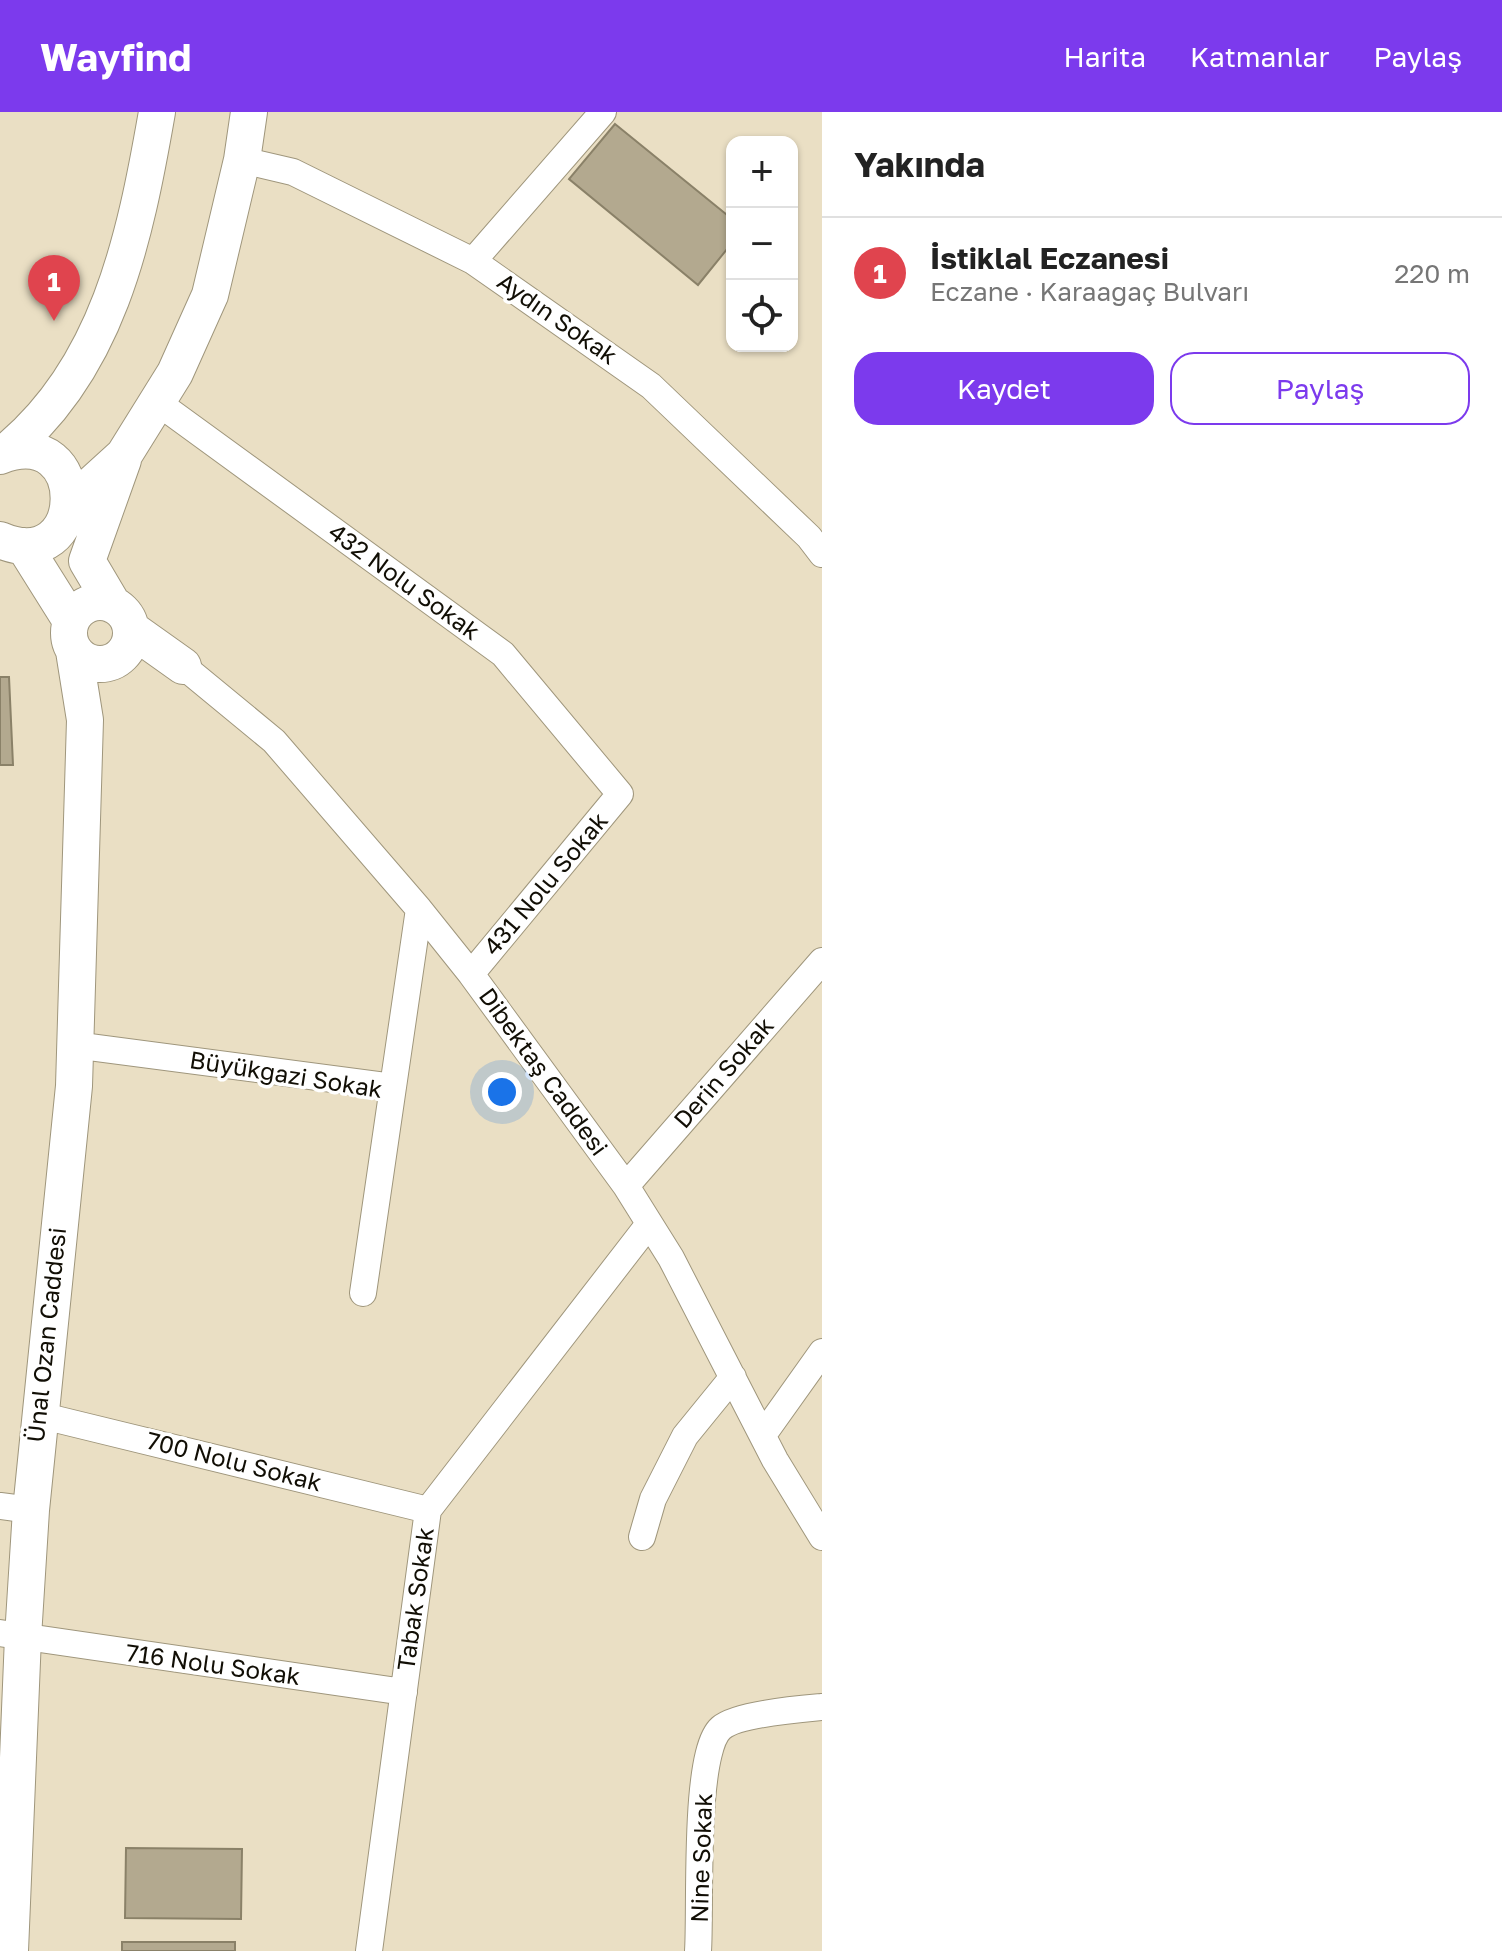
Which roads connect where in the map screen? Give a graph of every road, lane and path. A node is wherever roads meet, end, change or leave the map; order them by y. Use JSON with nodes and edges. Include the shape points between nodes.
{"nodes":[{"id":1,"x":157,"y":112,"type":"edge"},
{"id":2,"x":249,"y":112,"type":"edge"},
{"id":3,"x":603,"y":112,"type":"edge"},
{"id":4,"x":242,"y":160,"type":"junction"},
{"id":5,"x":473,"y":261,"type":"junction"},
{"id":6,"x":157,"y":402,"type":"junction"},
{"id":7,"x":124,"y":455,"type":"junction"},
{"id":8,"x":1,"y":456,"type":"edge"},
{"id":9,"x":68,"y":509,"type":"junction"},
{"id":10,"x":818,"y":538,"type":"edge"},
{"id":11,"x":9,"y":546,"type":"edge"},
{"id":12,"x":87,"y":561,"type":"junction"},
{"id":13,"x":72,"y":636,"type":"junction"},
{"id":14,"x":119,"y":638,"type":"junction"},
{"id":15,"x":183,"y":666,"type":"joint"},
{"id":16,"x":85,"y":720,"type":"junction"},
{"id":17,"x":620,"y":794,"type":"joint"},
{"id":18,"x":419,"y":909,"type":"junction"},
{"id":19,"x":822,"y":961,"type":"edge"},
{"id":20,"x":471,"y":974,"type":"junction"},
{"id":21,"x":74,"y":1045,"type":"junction"},
{"id":22,"x":393,"y":1087,"type":"junction"},
{"id":23,"x":626,"y":1186,"type":"junction"},
{"id":24,"x":649,"y":1224,"type":"junction"},
{"id":25,"x":363,"y":1293,"type":"dead end"},
{"id":26,"x":822,"y":1352,"type":"edge"},
{"id":27,"x":733,"y":1377,"type":"junction"},
{"id":28,"x":39,"y":1415,"type":"junction"},
{"id":29,"x":763,"y":1435,"type":"junction"},
{"id":30,"x":15,"y":1508,"type":"edge"},
{"id":31,"x":428,"y":1510,"type":"junction"},
{"id":32,"x":642,"y":1537,"type":"dead end"},
{"id":33,"x":822,"y":1537,"type":"edge"},
{"id":34,"x":11,"y":1635,"type":"edge"},
{"id":35,"x":404,"y":1692,"type":"junction"},
{"id":36,"x":822,"y":1707,"type":"edge"},
{"id":37,"x":10,"y":1951,"type":"edge"},
{"id":38,"x":369,"y":1951,"type":"edge"},
{"id":39,"x":698,"y":1951,"type":"edge"}],
"edges":[{"from":1,"to":8,"type":"main road","via":[[138,214],[98,334],[47,412]]},
{"from":2,"to":4,"type":"main road"},
{"from":3,"to":5,"type":"street"},
{"from":4,"to":5,"type":"street","name":"Aydın Sokak","via":[[293,172]]},
{"from":4,"to":6,"type":"main road","via":[[210,295]]},
{"from":5,"to":10,"type":"street","name":"Aydın Sokak","via":[[651,386]]},
{"from":6,"to":7,"type":"main road"},
{"from":6,"to":17,"type":"street","name":"432 Nolu Sokak","via":[[503,654]]},
{"from":7,"to":9,"type":"main road"},
{"from":7,"to":12,"type":"main road"},
{"from":8,"to":9,"type":"main road","via":[[25,451],[48,458],[67,482]]},
{"from":9,"to":11,"type":"main road","via":[[52,536]]},
{"from":9,"to":12,"type":"main road"},
{"from":11,"to":13,"type":"main road"},
{"from":12,"to":14,"type":"main road"},
{"from":13,"to":14,"type":"main road","via":[[90,663]]},
{"from":13,"to":14,"type":"main road","via":[[76,613],[93,603]]},
{"from":13,"to":16,"type":"main road"},
{"from":14,"to":15,"type":"main road","via":[[149,658]]},
{"from":14,"to":16,"type":"main road"},
{"from":15,"to":18,"type":"street","name":"Dibektaş Caddesi","via":[[274,741]]},
{"from":16,"to":21,"type":"main road","name":"Ünal Ozan Caddesi"},
{"from":17,"to":20,"type":"street","name":"431 Nolu Sokak"},
{"from":18,"to":20,"type":"street","name":"Dibektaş Caddesi"},
{"from":18,"to":22,"type":"street"},
{"from":19,"to":23,"type":"street","name":"Derin Sokak"},
{"from":20,"to":23,"type":"street","name":"Dibektaş Caddesi"},
{"from":21,"to":22,"type":"street","name":"Büyükgazi Sokak"},
{"from":21,"to":28,"type":"main road","name":"Ünal Ozan Caddesi"},
{"from":22,"to":25,"type":"street","name":"Büyükgazi Sokak"},
{"from":23,"to":24,"type":"street","name":"Dibektaş Caddesi"},
{"from":24,"to":27,"type":"street","name":"Dibektaş Caddesi"},
{"from":24,"to":31,"type":"street","name":"Tabak Sokak"},
{"from":26,"to":29,"type":"street"},
{"from":27,"to":29,"type":"street","name":"Dibektaş Caddesi"},
{"from":27,"to":32,"type":"street","via":[[685,1436],[653,1499]]},
{"from":28,"to":30,"type":"main road","name":"Ünal Ozan Caddesi"},
{"from":28,"to":31,"type":"street","name":"700 Nolu Sokak"},
{"from":29,"to":33,"type":"street","name":"Dibektaş Caddesi"},
{"from":30,"to":34,"type":"main road","name":"Ünal Ozan Caddesi"},
{"from":31,"to":35,"type":"street","name":"Tabak Sokak"},
{"from":34,"to":35,"type":"street","name":"716 Nolu Sokak"},
{"from":34,"to":37,"type":"main road","name":"Ünal Ozan Caddesi"},
{"from":35,"to":38,"type":"street","name":"Tabak Sokak"},
{"from":36,"to":39,"type":"street","name":"Nine Sokak","via":[[732,1722],[713,1738],[702,1790]]}]}
